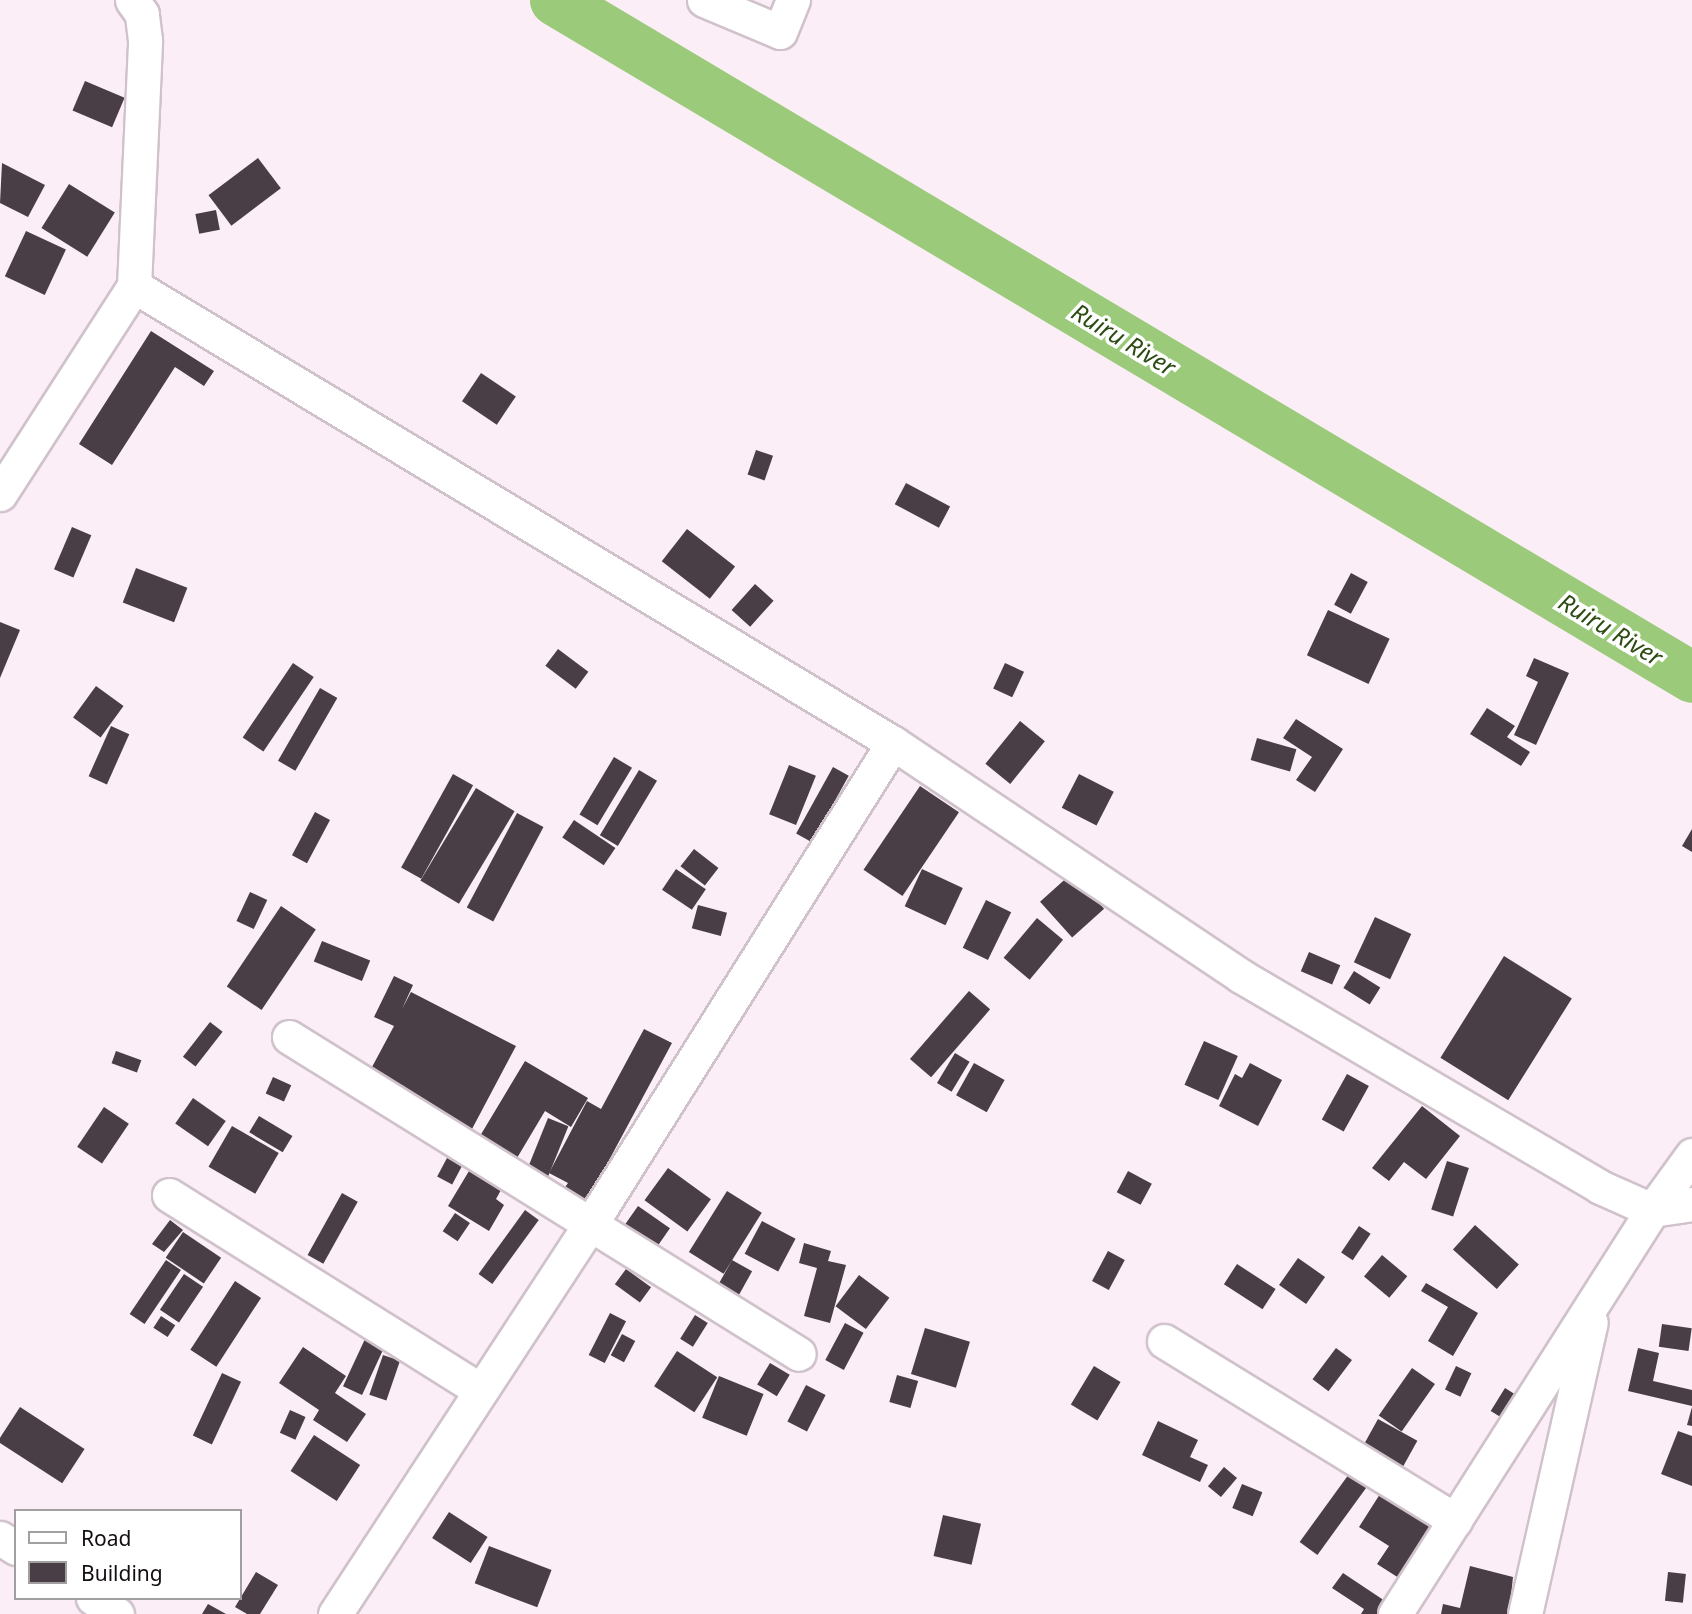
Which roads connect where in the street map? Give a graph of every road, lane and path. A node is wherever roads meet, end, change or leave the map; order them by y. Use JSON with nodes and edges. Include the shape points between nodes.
{"nodes":[{"id":1,"x":132,"y":0,"type":"edge"},
{"id":2,"x":704,"y":0,"type":"edge"},
{"id":3,"x":793,"y":0,"type":"edge"},
{"id":4,"x":134,"y":286,"type":"junction"},
{"id":5,"x":0,"y":494,"type":"edge"},
{"id":6,"x":893,"y":743,"type":"junction"},
{"id":7,"x":289,"y":1037,"type":"dead end"},
{"id":8,"x":1692,"y":1155,"type":"edge"},
{"id":9,"x":169,"y":1195,"type":"dead end"},
{"id":10,"x":1692,"y":1204,"type":"edge"},
{"id":11,"x":1652,"y":1210,"type":"junction"},
{"id":12,"x":588,"y":1227,"type":"junction"},
{"id":13,"x":1596,"y":1299,"type":"junction"},
{"id":14,"x":1164,"y":1341,"type":"dead end"},
{"id":15,"x":799,"y":1354,"type":"dead end"},
{"id":16,"x":481,"y":1391,"type":"junction"},
{"id":17,"x":1454,"y":1520,"type":"junction"},
{"id":18,"x":96,"y":1600,"type":"edge"},
{"id":19,"x":117,"y":1614,"type":"edge"},
{"id":20,"x":335,"y":1614,"type":"edge"},
{"id":21,"x":1395,"y":1614,"type":"edge"},
{"id":22,"x":1525,"y":1614,"type":"edge"}],
"edges":[{"from":1,"to":4,"type":"street","via":[[142,15],[145,40]]},
{"from":2,"to":3,"type":"street","via":[[780,32]]},
{"from":4,"to":5,"type":"street"},
{"from":4,"to":6,"type":"street"},
{"from":6,"to":11,"type":"street","via":[[1241,976],[1600,1187]]},
{"from":6,"to":12,"type":"street"},
{"from":7,"to":12,"type":"street"},
{"from":8,"to":11,"type":"street"},
{"from":9,"to":16,"type":"street"},
{"from":10,"to":11,"type":"street"},
{"from":11,"to":13,"type":"street"},
{"from":12,"to":15,"type":"street"},
{"from":12,"to":16,"type":"street"},
{"from":13,"to":17,"type":"street"},
{"from":13,"to":22,"type":"street"},
{"from":14,"to":17,"type":"street"},
{"from":16,"to":20,"type":"street"},
{"from":17,"to":21,"type":"street"},
{"from":18,"to":19,"type":"street"}]}
